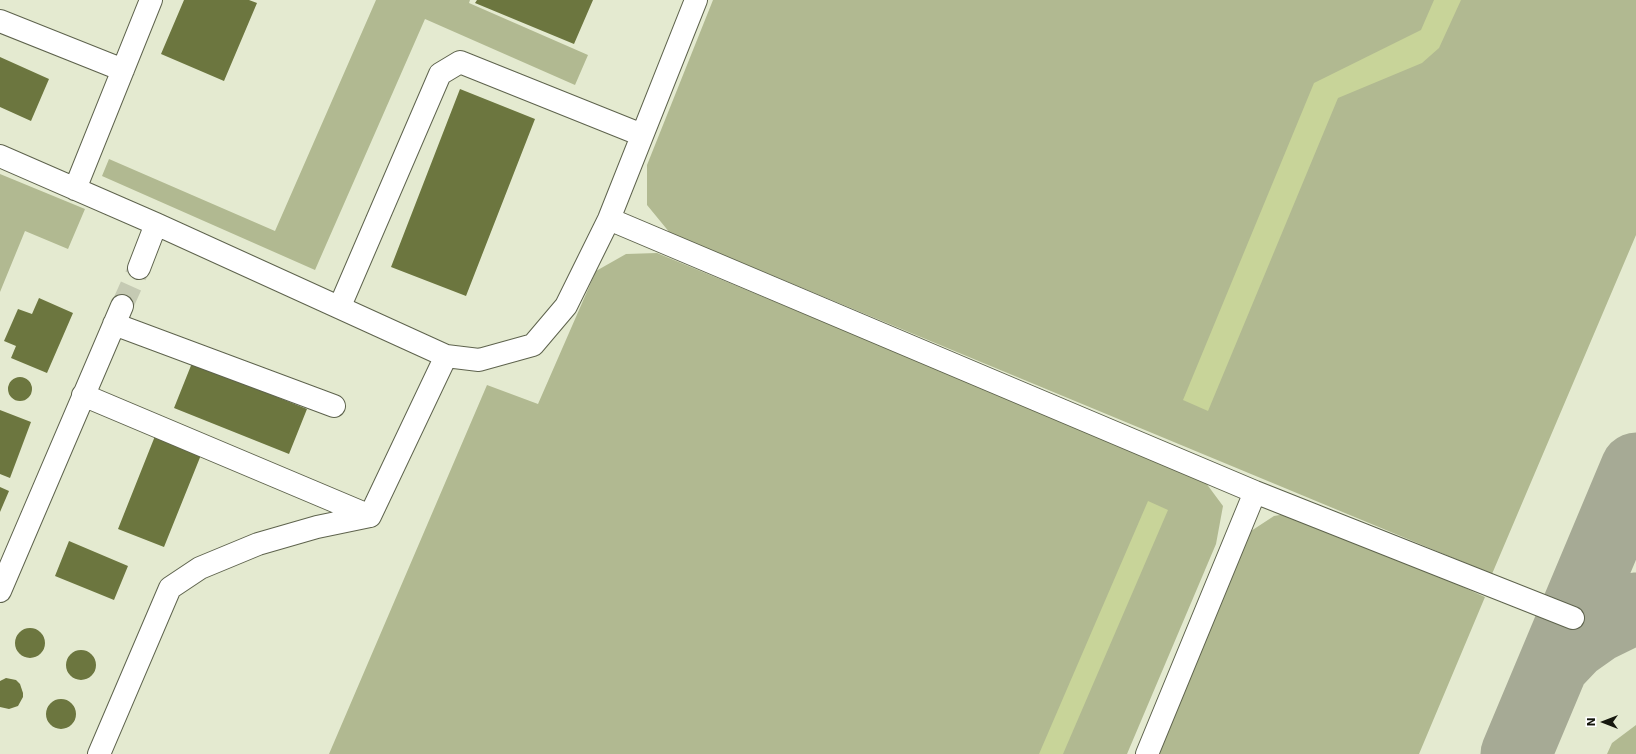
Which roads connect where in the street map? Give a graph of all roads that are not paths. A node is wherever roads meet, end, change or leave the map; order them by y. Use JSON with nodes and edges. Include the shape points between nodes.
{"nodes":[{"id":1,"x":151,"y":0,"type":"edge"},
{"id":2,"x":696,"y":0,"type":"edge"},
{"id":3,"x":0,"y":21,"type":"edge"},
{"id":4,"x":122,"y":70,"type":"junction"},
{"id":5,"x":642,"y":135,"type":"junction"},
{"id":6,"x":0,"y":156,"type":"edge"},
{"id":7,"x":75,"y":189,"type":"junction"},
{"id":8,"x":609,"y":219,"type":"junction"},
{"id":9,"x":156,"y":224,"type":"junction"},
{"id":10,"x":139,"y":268,"type":"tunnel mouth"},
{"id":11,"x":340,"y":306,"type":"junction"},
{"id":12,"x":446,"y":356,"type":"junction"},
{"id":13,"x":83,"y":395,"type":"junction"},
{"id":14,"x":334,"y":406,"type":"dead end"},
{"id":15,"x":1255,"y":492,"type":"junction"},
{"id":16,"x":370,"y":516,"type":"junction"},
{"id":17,"x":0,"y":591,"type":"edge"},
{"id":18,"x":1573,"y":618,"type":"dead end"},
{"id":19,"x":99,"y":754,"type":"edge"},
{"id":20,"x":1146,"y":754,"type":"edge"}],
"edges":[{"from":1,"to":4,"type":"lane"},
{"from":2,"to":5,"type":"lane"},
{"from":3,"to":4,"type":"lane"},
{"from":4,"to":7,"type":"lane"},
{"from":5,"to":8,"type":"lane"},
{"from":5,"to":11,"type":"lane","via":[[460,62],[440,74]]},
{"from":6,"to":7,"type":"lane"},
{"from":7,"to":9,"type":"lane"},
{"from":8,"to":12,"type":"lane","via":[[566,306],[533,345],[479,360]]},
{"from":8,"to":15,"type":"lane"},
{"from":9,"to":10,"type":"lane"},
{"from":9,"to":11,"type":"lane"},
{"from":11,"to":12,"type":"lane"},
{"from":12,"to":16,"type":"lane"},
{"from":13,"to":14,"type":"lane","via":[[118,315]]},
{"from":13,"to":16,"type":"lane"},
{"from":13,"to":17,"type":"lane"},
{"from":15,"to":18,"type":"lane"},
{"from":15,"to":20,"type":"lane"},
{"from":16,"to":19,"type":"lane","via":[[317,527],[258,544],[200,568],[170,588]]}]}
